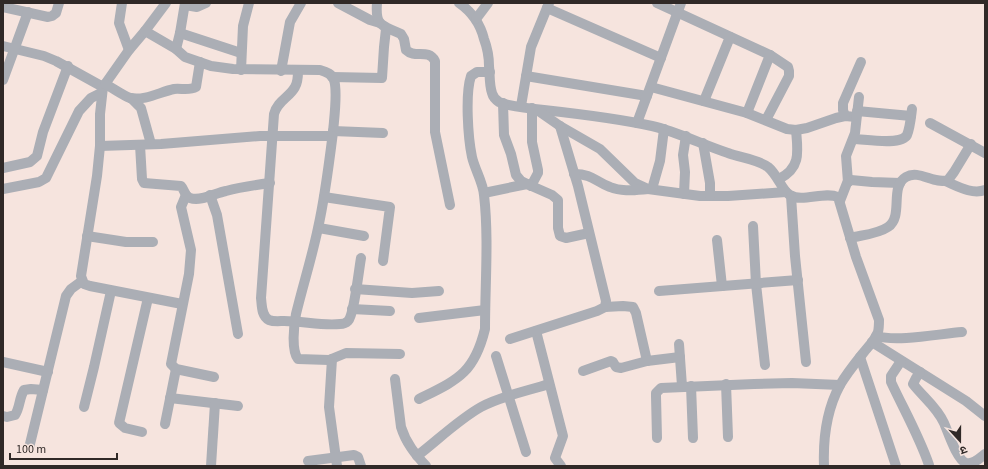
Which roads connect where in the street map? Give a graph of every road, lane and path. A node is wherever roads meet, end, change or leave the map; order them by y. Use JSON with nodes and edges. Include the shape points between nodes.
{"nodes":[{"id":1,"x":59,"y":3,"type":"edge"},
{"id":2,"x":122,"y":3,"type":"edge"},
{"id":3,"x":166,"y":3,"type":"edge"},
{"id":4,"x":206,"y":3,"type":"edge"},
{"id":5,"x":249,"y":3,"type":"edge"},
{"id":6,"x":301,"y":3,"type":"edge"},
{"id":7,"x":338,"y":3,"type":"edge"},
{"id":8,"x":377,"y":3,"type":"edge"},
{"id":9,"x":459,"y":3,"type":"edge"},
{"id":10,"x":488,"y":3,"type":"edge"},
{"id":11,"x":657,"y":3,"type":"edge"},
{"id":12,"x":185,"y":4,"type":"edge"},
{"id":13,"x":548,"y":5,"type":"edge"},
{"id":14,"x":3,"y":7,"type":"edge"},
{"id":15,"x":680,"y":8,"type":"edge"},
{"id":16,"x":28,"y":12,"type":"junction"},
{"id":17,"x":476,"y":19,"type":"junction"},
{"id":18,"x":383,"y":26,"type":"junction"},
{"id":19,"x":145,"y":31,"type":"junction"},
{"id":20,"x":180,"y":33,"type":"junction"},
{"id":21,"x":730,"y":37,"type":"junction"},
{"id":22,"x":3,"y":46,"type":"edge"},
{"id":23,"x":14,"y":48,"type":"junction"},
{"id":24,"x":176,"y":48,"type":"junction"},
{"id":25,"x":129,"y":50,"type":"junction"},
{"id":26,"x":241,"y":52,"type":"junction"},
{"id":27,"x":770,"y":55,"type":"junction"},
{"id":28,"x":661,"y":58,"type":"junction"},
{"id":29,"x":200,"y":62,"type":"junction"},
{"id":30,"x":861,"y":62,"type":"dead end"},
{"id":31,"x":68,"y":66,"type":"junction"},
{"id":32,"x":240,"y":70,"type":"junction"},
{"id":33,"x":281,"y":71,"type":"junction"},
{"id":34,"x":298,"y":71,"type":"junction"},
{"id":35,"x":490,"y":72,"type":"junction"},
{"id":36,"x":526,"y":76,"type":"junction"},
{"id":37,"x":332,"y":77,"type":"junction"},
{"id":38,"x":3,"y":80,"type":"edge"},
{"id":39,"x":103,"y":88,"type":"junction"},
{"id":40,"x":649,"y":91,"type":"junction"},
{"id":41,"x":859,"y":97,"type":"dead end"},
{"id":42,"x":131,"y":98,"type":"junction"},
{"id":43,"x":704,"y":101,"type":"junction"},
{"id":44,"x":503,"y":103,"type":"junction"},
{"id":45,"x":521,"y":106,"type":"junction"},
{"id":46,"x":534,"y":108,"type":"junction"},
{"id":47,"x":747,"y":113,"type":"junction"},
{"id":48,"x":857,"y":114,"type":"junction"},
{"id":49,"x":845,"y":116,"type":"junction"},
{"id":50,"x":766,"y":120,"type":"junction"},
{"id":51,"x":637,"y":123,"type":"junction"},
{"id":52,"x":930,"y":123,"type":"dead end"},
{"id":53,"x":560,"y":126,"type":"junction"},
{"id":54,"x":664,"y":129,"type":"junction"},
{"id":55,"x":796,"y":130,"type":"junction"},
{"id":56,"x":332,"y":133,"type":"junction"},
{"id":57,"x":383,"y":133,"type":"dead end"},
{"id":58,"x":273,"y":136,"type":"junction"},
{"id":59,"x":686,"y":136,"type":"junction"},
{"id":60,"x":854,"y":138,"type":"junction"},
{"id":61,"x":703,"y":143,"type":"junction"},
{"id":62,"x":140,"y":144,"type":"junction"},
{"id":63,"x":151,"y":144,"type":"junction"},
{"id":64,"x":970,"y":144,"type":"junction"},
{"id":65,"x":100,"y":146,"type":"junction"},
{"id":66,"x":985,"y":152,"type":"edge"},
{"id":67,"x":3,"y":168,"type":"edge"},
{"id":68,"x":574,"y":174,"type":"junction"},
{"id":69,"x":779,"y":179,"type":"junction"},
{"id":70,"x":945,"y":181,"type":"junction"},
{"id":71,"x":848,"y":182,"type":"junction"},
{"id":72,"x":270,"y":183,"type":"junction"},
{"id":73,"x":900,"y":183,"type":"junction"},
{"id":74,"x":529,"y":185,"type":"junction"},
{"id":75,"x":3,"y":189,"type":"edge"},
{"id":76,"x":650,"y":189,"type":"junction"},
{"id":77,"x":985,"y":190,"type":"edge"},
{"id":78,"x":484,"y":193,"type":"junction"},
{"id":79,"x":684,"y":194,"type":"junction"},
{"id":80,"x":788,"y":194,"type":"junction"},
{"id":81,"x":186,"y":195,"type":"junction"},
{"id":82,"x":210,"y":196,"type":"junction"},
{"id":83,"x":710,"y":196,"type":"junction"},
{"id":84,"x":324,"y":197,"type":"junction"},
{"id":85,"x":840,"y":201,"type":"junction"},
{"id":86,"x":450,"y":205,"type":"dead end"},
{"id":87,"x":753,"y":226,"type":"dead end"},
{"id":88,"x":318,"y":228,"type":"junction"},
{"id":89,"x":589,"y":232,"type":"junction"},
{"id":90,"x":87,"y":236,"type":"junction"},
{"id":91,"x":364,"y":236,"type":"dead end"},
{"id":92,"x":850,"y":238,"type":"junction"},
{"id":93,"x":717,"y":240,"type":"dead end"},
{"id":94,"x":153,"y":242,"type":"dead end"},
{"id":95,"x":361,"y":258,"type":"dead end"},
{"id":96,"x":383,"y":261,"type":"dead end"},
{"id":97,"x":798,"y":280,"type":"junction"},
{"id":98,"x":82,"y":281,"type":"junction"},
{"id":99,"x":756,"y":284,"type":"junction"},
{"id":100,"x":722,"y":286,"type":"junction"},
{"id":101,"x":355,"y":289,"type":"junction"},
{"id":102,"x":111,"y":291,"type":"junction"},
{"id":103,"x":439,"y":291,"type":"dead end"},
{"id":104,"x":659,"y":292,"type":"dead end"},
{"id":105,"x":148,"y":298,"type":"junction"},
{"id":106,"x":182,"y":304,"type":"junction"},
{"id":107,"x":605,"y":307,"type":"junction"},
{"id":108,"x":352,"y":309,"type":"junction"},
{"id":109,"x":485,"y":310,"type":"junction"},
{"id":110,"x":390,"y":311,"type":"dead end"},
{"id":111,"x":419,"y":318,"type":"dead end"},
{"id":112,"x":295,"y":321,"type":"junction"},
{"id":113,"x":536,"y":331,"type":"junction"},
{"id":114,"x":962,"y":332,"type":"dead end"},
{"id":115,"x":238,"y":334,"type":"dead end"},
{"id":116,"x":510,"y":339,"type":"dead end"},
{"id":117,"x":874,"y":339,"type":"junction"},
{"id":118,"x":679,"y":344,"type":"dead end"},
{"id":119,"x":400,"y":354,"type":"dead end"},
{"id":120,"x":496,"y":356,"type":"dead end"},
{"id":121,"x":680,"y":357,"type":"junction"},
{"id":122,"x":860,"y":357,"type":"junction"},
{"id":123,"x":332,"y":359,"type":"junction"},
{"id":124,"x":647,"y":361,"type":"junction"},
{"id":125,"x":901,"y":361,"type":"junction"},
{"id":126,"x":3,"y":362,"type":"edge"},
{"id":127,"x":806,"y":362,"type":"dead end"},
{"id":128,"x":765,"y":365,"type":"dead end"},
{"id":129,"x":176,"y":368,"type":"junction"},
{"id":130,"x":583,"y":371,"type":"dead end"},
{"id":131,"x":48,"y":372,"type":"junction"},
{"id":132,"x":920,"y":372,"type":"junction"},
{"id":133,"x":214,"y":377,"type":"dead end"},
{"id":134,"x":396,"y":379,"type":"dead end"},
{"id":135,"x":549,"y":384,"type":"junction"},
{"id":136,"x":726,"y":384,"type":"junction"},
{"id":137,"x":840,"y":385,"type":"junction"},
{"id":138,"x":687,"y":386,"type":"junction"},
{"id":139,"x":44,"y":390,"type":"junction"},
{"id":140,"x":508,"y":397,"type":"junction"},
{"id":141,"x":170,"y":398,"type":"junction"},
{"id":142,"x":419,"y":399,"type":"dead end"},
{"id":143,"x":215,"y":403,"type":"junction"},
{"id":144,"x":238,"y":406,"type":"dead end"},
{"id":145,"x":84,"y":407,"type":"dead end"},
{"id":146,"x":3,"y":416,"type":"edge"},
{"id":147,"x":985,"y":416,"type":"edge"},
{"id":148,"x":165,"y":424,"type":"dead end"},
{"id":149,"x":142,"y":432,"type":"dead end"},
{"id":150,"x":728,"y":437,"type":"dead end"},
{"id":151,"x":657,"y":438,"type":"dead end"},
{"id":152,"x":693,"y":438,"type":"dead end"},
{"id":153,"x":29,"y":448,"type":"dead end"},
{"id":154,"x":526,"y":452,"type":"dead end"},
{"id":155,"x":985,"y":454,"type":"edge"},
{"id":156,"x":417,"y":456,"type":"junction"},
{"id":157,"x":308,"y":461,"type":"dead end"},
{"id":158,"x":336,"y":462,"type":"edge"},
{"id":159,"x":211,"y":466,"type":"edge"},
{"id":160,"x":361,"y":466,"type":"edge"},
{"id":161,"x":426,"y":466,"type":"edge"},
{"id":162,"x":561,"y":466,"type":"edge"},
{"id":163,"x":824,"y":466,"type":"edge"},
{"id":164,"x":896,"y":466,"type":"edge"},
{"id":165,"x":929,"y":466,"type":"edge"}],
"edges":[{"from":1,"to":16,"type":"street","via":[[56,13],[52,16]]},
{"from":2,"to":25,"type":"street","via":[[119,23]]},
{"from":3,"to":19,"type":"street"},
{"from":4,"to":12,"type":"street","via":[[197,7]]},
{"from":5,"to":26,"type":"street","via":[[243,26]]},
{"from":6,"to":33,"type":"street","via":[[290,22]]},
{"from":7,"to":18,"type":"street"},
{"from":8,"to":18,"type":"street"},
{"from":9,"to":17,"type":"street"},
{"from":10,"to":17,"type":"street"},
{"from":11,"to":15,"type":"street"},
{"from":12,"to":20,"type":"street"},
{"from":13,"to":28,"type":"street"},
{"from":13,"to":36,"type":"street","via":[[531,47]]},
{"from":14,"to":16,"type":"street"},
{"from":15,"to":21,"type":"street"},
{"from":15,"to":28,"type":"street"},
{"from":16,"to":23,"type":"street"},
{"from":17,"to":35,"type":"street","via":[[485,40]]},
{"from":18,"to":37,"type":"street","via":[[382,78]]},
{"from":18,"to":86,"type":"street","via":[[401,34],[409,53],[428,54],[435,61],[435,132]]},
{"from":19,"to":24,"type":"street"},
{"from":19,"to":25,"type":"street"},
{"from":20,"to":24,"type":"street"},
{"from":20,"to":26,"type":"street"},
{"from":21,"to":27,"type":"street"},
{"from":21,"to":43,"type":"street"},
{"from":22,"to":23,"type":"street"},
{"from":23,"to":31,"type":"street"},
{"from":23,"to":38,"type":"street"},
{"from":24,"to":29,"type":"street","via":[[185,57]]},
{"from":25,"to":39,"type":"street"},
{"from":26,"to":32,"type":"street"},
{"from":27,"to":47,"type":"street"},
{"from":27,"to":50,"type":"street","via":[[788,67],[789,76]]},
{"from":28,"to":40,"type":"street"},
{"from":29,"to":32,"type":"street"},
{"from":29,"to":42,"type":"street","via":[[196,87],[193,89],[174,89],[142,98]]},
{"from":30,"to":49,"type":"street","via":[[844,103]]},
{"from":31,"to":39,"type":"street"},
{"from":31,"to":67,"type":"street","via":[[42,132],[37,156],[30,162]]},
{"from":32,"to":33,"type":"street"},
{"from":33,"to":34,"type":"street"},
{"from":34,"to":37,"type":"street","via":[[326,72]]},
{"from":34,"to":58,"type":"street","via":[[296,86],[276,109]]},
{"from":35,"to":44,"type":"street","via":[[492,93]]},
{"from":35,"to":78,"type":"street","via":[[474,73],[469,82],[471,152]]},
{"from":36,"to":40,"type":"street"},
{"from":36,"to":45,"type":"street"},
{"from":37,"to":56,"type":"street","via":[[335,88]]},
{"from":39,"to":42,"type":"street"},
{"from":39,"to":65,"type":"street"},
{"from":39,"to":75,"type":"street","via":[[79,111],[46,178],[39,182]]},
{"from":40,"to":43,"type":"street"},
{"from":40,"to":51,"type":"street"},
{"from":41,"to":48,"type":"street"},
{"from":42,"to":63,"type":"street","via":[[141,108]]},
{"from":43,"to":47,"type":"street"},
{"from":44,"to":45,"type":"street"},
{"from":44,"to":74,"type":"street","via":[[504,135],[516,175]]},
{"from":45,"to":46,"type":"street"},
{"from":46,"to":51,"type":"street"},
{"from":46,"to":53,"type":"street"},
{"from":46,"to":74,"type":"street","via":[[532,142],[538,170]]},
{"from":47,"to":50,"type":"street"},
{"from":48,"to":49,"type":"street"},
{"from":48,"to":60,"type":"street"},
{"from":48,"to":60,"type":"street","via":[[912,113],[907,134],[902,139],[890,141]]},
{"from":49,"to":55,"type":"street"},
{"from":50,"to":55,"type":"street"},
{"from":51,"to":54,"type":"street"},
{"from":52,"to":64,"type":"street"},
{"from":53,"to":68,"type":"street"},
{"from":53,"to":76,"type":"street","via":[[600,149],[635,183]]},
{"from":54,"to":59,"type":"street"},
{"from":54,"to":76,"type":"street","via":[[660,161]]},
{"from":55,"to":69,"type":"street","via":[[797,158],[790,172]]},
{"from":56,"to":57,"type":"street"},
{"from":56,"to":58,"type":"street"},
{"from":56,"to":84,"type":"street"},
{"from":58,"to":63,"type":"street"},
{"from":58,"to":72,"type":"street"},
{"from":59,"to":61,"type":"street"},
{"from":59,"to":79,"type":"street","via":[[682,155]]},
{"from":60,"to":71,"type":"street","via":[[846,156]]},
{"from":61,"to":69,"type":"street","via":[[767,166]]},
{"from":61,"to":83,"type":"street"},
{"from":62,"to":63,"type":"street"},
{"from":62,"to":65,"type":"street"},
{"from":62,"to":81,"type":"street","via":[[144,183],[181,186]]},
{"from":64,"to":66,"type":"street"},
{"from":64,"to":70,"type":"street","via":[[951,177]]},
{"from":65,"to":90,"type":"street"},
{"from":68,"to":76,"type":"street","via":[[588,175],[616,189]]},
{"from":68,"to":89,"type":"street"},
{"from":69,"to":80,"type":"street"},
{"from":70,"to":73,"type":"street","via":[[914,175],[907,176]]},
{"from":70,"to":77,"type":"street","via":[[974,192]]},
{"from":71,"to":73,"type":"street","via":[[855,180]]},
{"from":71,"to":85,"type":"street"},
{"from":72,"to":82,"type":"street","via":[[246,186]]},
{"from":72,"to":112,"type":"street","via":[[262,311],[269,320]]},
{"from":73,"to":92,"type":"street","via":[[894,221],[878,231]]},
{"from":74,"to":78,"type":"street"},
{"from":74,"to":89,"type":"street","via":[[558,200],[560,236],[566,238]]},
{"from":76,"to":79,"type":"street"},
{"from":78,"to":109,"type":"street"},
{"from":79,"to":83,"type":"street"},
{"from":80,"to":83,"type":"street"},
{"from":80,"to":85,"type":"street","via":[[800,197],[834,196]]},
{"from":80,"to":97,"type":"street"},
{"from":81,"to":82,"type":"street","via":[[195,199]]},
{"from":81,"to":106,"type":"street","via":[[181,207],[191,250]]},
{"from":82,"to":115,"type":"street","via":[[217,215]]},
{"from":84,"to":88,"type":"street"},
{"from":84,"to":96,"type":"street","via":[[390,207]]},
{"from":85,"to":92,"type":"street"},
{"from":87,"to":99,"type":"street"},
{"from":88,"to":91,"type":"street"},
{"from":88,"to":112,"type":"street"},
{"from":89,"to":107,"type":"street","via":[[606,295]]},
{"from":90,"to":94,"type":"street","via":[[126,242]]},
{"from":90,"to":98,"type":"street"},
{"from":92,"to":117,"type":"street","via":[[878,320],[879,331]]},
{"from":93,"to":100,"type":"street"},
{"from":95,"to":101,"type":"street"},
{"from":97,"to":99,"type":"street"},
{"from":97,"to":127,"type":"street"},
{"from":98,"to":102,"type":"street","via":[[84,284]]},
{"from":98,"to":131,"type":"street","via":[[66,296]]},
{"from":99,"to":100,"type":"street"},
{"from":99,"to":128,"type":"street"},
{"from":100,"to":104,"type":"street"},
{"from":101,"to":103,"type":"street","via":[[412,293]]},
{"from":101,"to":108,"type":"street"},
{"from":102,"to":105,"type":"street"},
{"from":102,"to":145,"type":"street"},
{"from":105,"to":106,"type":"street"},
{"from":105,"to":149,"type":"street","via":[[119,423],[125,428]]},
{"from":106,"to":129,"type":"street","via":[[171,361]]},
{"from":107,"to":113,"type":"street"},
{"from":107,"to":124,"type":"street","via":[[633,307]]},
{"from":108,"to":110,"type":"street"},
{"from":108,"to":112,"type":"street","via":[[346,323]]},
{"from":109,"to":111,"type":"street"},
{"from":109,"to":142,"type":"street","via":[[485,329],[481,345],[466,370],[458,379]]},
{"from":112,"to":123,"type":"street","via":[[296,357],[304,360]]},
{"from":113,"to":116,"type":"street"},
{"from":113,"to":135,"type":"street"},
{"from":114,"to":117,"type":"street"},
{"from":117,"to":122,"type":"street"},
{"from":117,"to":125,"type":"street"},
{"from":118,"to":121,"type":"street"},
{"from":119,"to":123,"type":"street","via":[[346,353]]},
{"from":120,"to":140,"type":"street"},
{"from":121,"to":124,"type":"street"},
{"from":121,"to":138,"type":"street"},
{"from":122,"to":137,"type":"street"},
{"from":122,"to":164,"type":"street"},
{"from":123,"to":158,"type":"street","via":[[329,407]]},
{"from":124,"to":130,"type":"street","via":[[621,368],[611,362]]},
{"from":125,"to":132,"type":"street"},
{"from":125,"to":165,"type":"street","via":[[891,376],[891,382],[915,430]]},
{"from":126,"to":131,"type":"street"},
{"from":129,"to":133,"type":"street"},
{"from":129,"to":141,"type":"street"},
{"from":131,"to":139,"type":"street"},
{"from":132,"to":147,"type":"street"},
{"from":132,"to":155,"type":"street","via":[[913,384],[940,415],[963,461],[972,463]]},
{"from":134,"to":156,"type":"street","via":[[401,427]]},
{"from":135,"to":140,"type":"street"},
{"from":135,"to":162,"type":"street","via":[[563,436],[555,458]]},
{"from":136,"to":137,"type":"street"},
{"from":136,"to":138,"type":"street"},
{"from":136,"to":150,"type":"street"},
{"from":137,"to":163,"type":"street","via":[[825,433]]},
{"from":138,"to":151,"type":"street","via":[[664,387],[656,393]]},
{"from":138,"to":152,"type":"street"},
{"from":139,"to":146,"type":"street","via":[[24,390],[15,415]]},
{"from":139,"to":153,"type":"street"},
{"from":140,"to":154,"type":"street"},
{"from":140,"to":156,"type":"street","via":[[469,415]]},
{"from":141,"to":143,"type":"street"},
{"from":141,"to":148,"type":"street"},
{"from":143,"to":144,"type":"street"},
{"from":143,"to":159,"type":"street"},
{"from":156,"to":161,"type":"street"},
{"from":157,"to":158,"type":"street"},
{"from":158,"to":160,"type":"street","via":[[354,456],[358,457]]}]}
